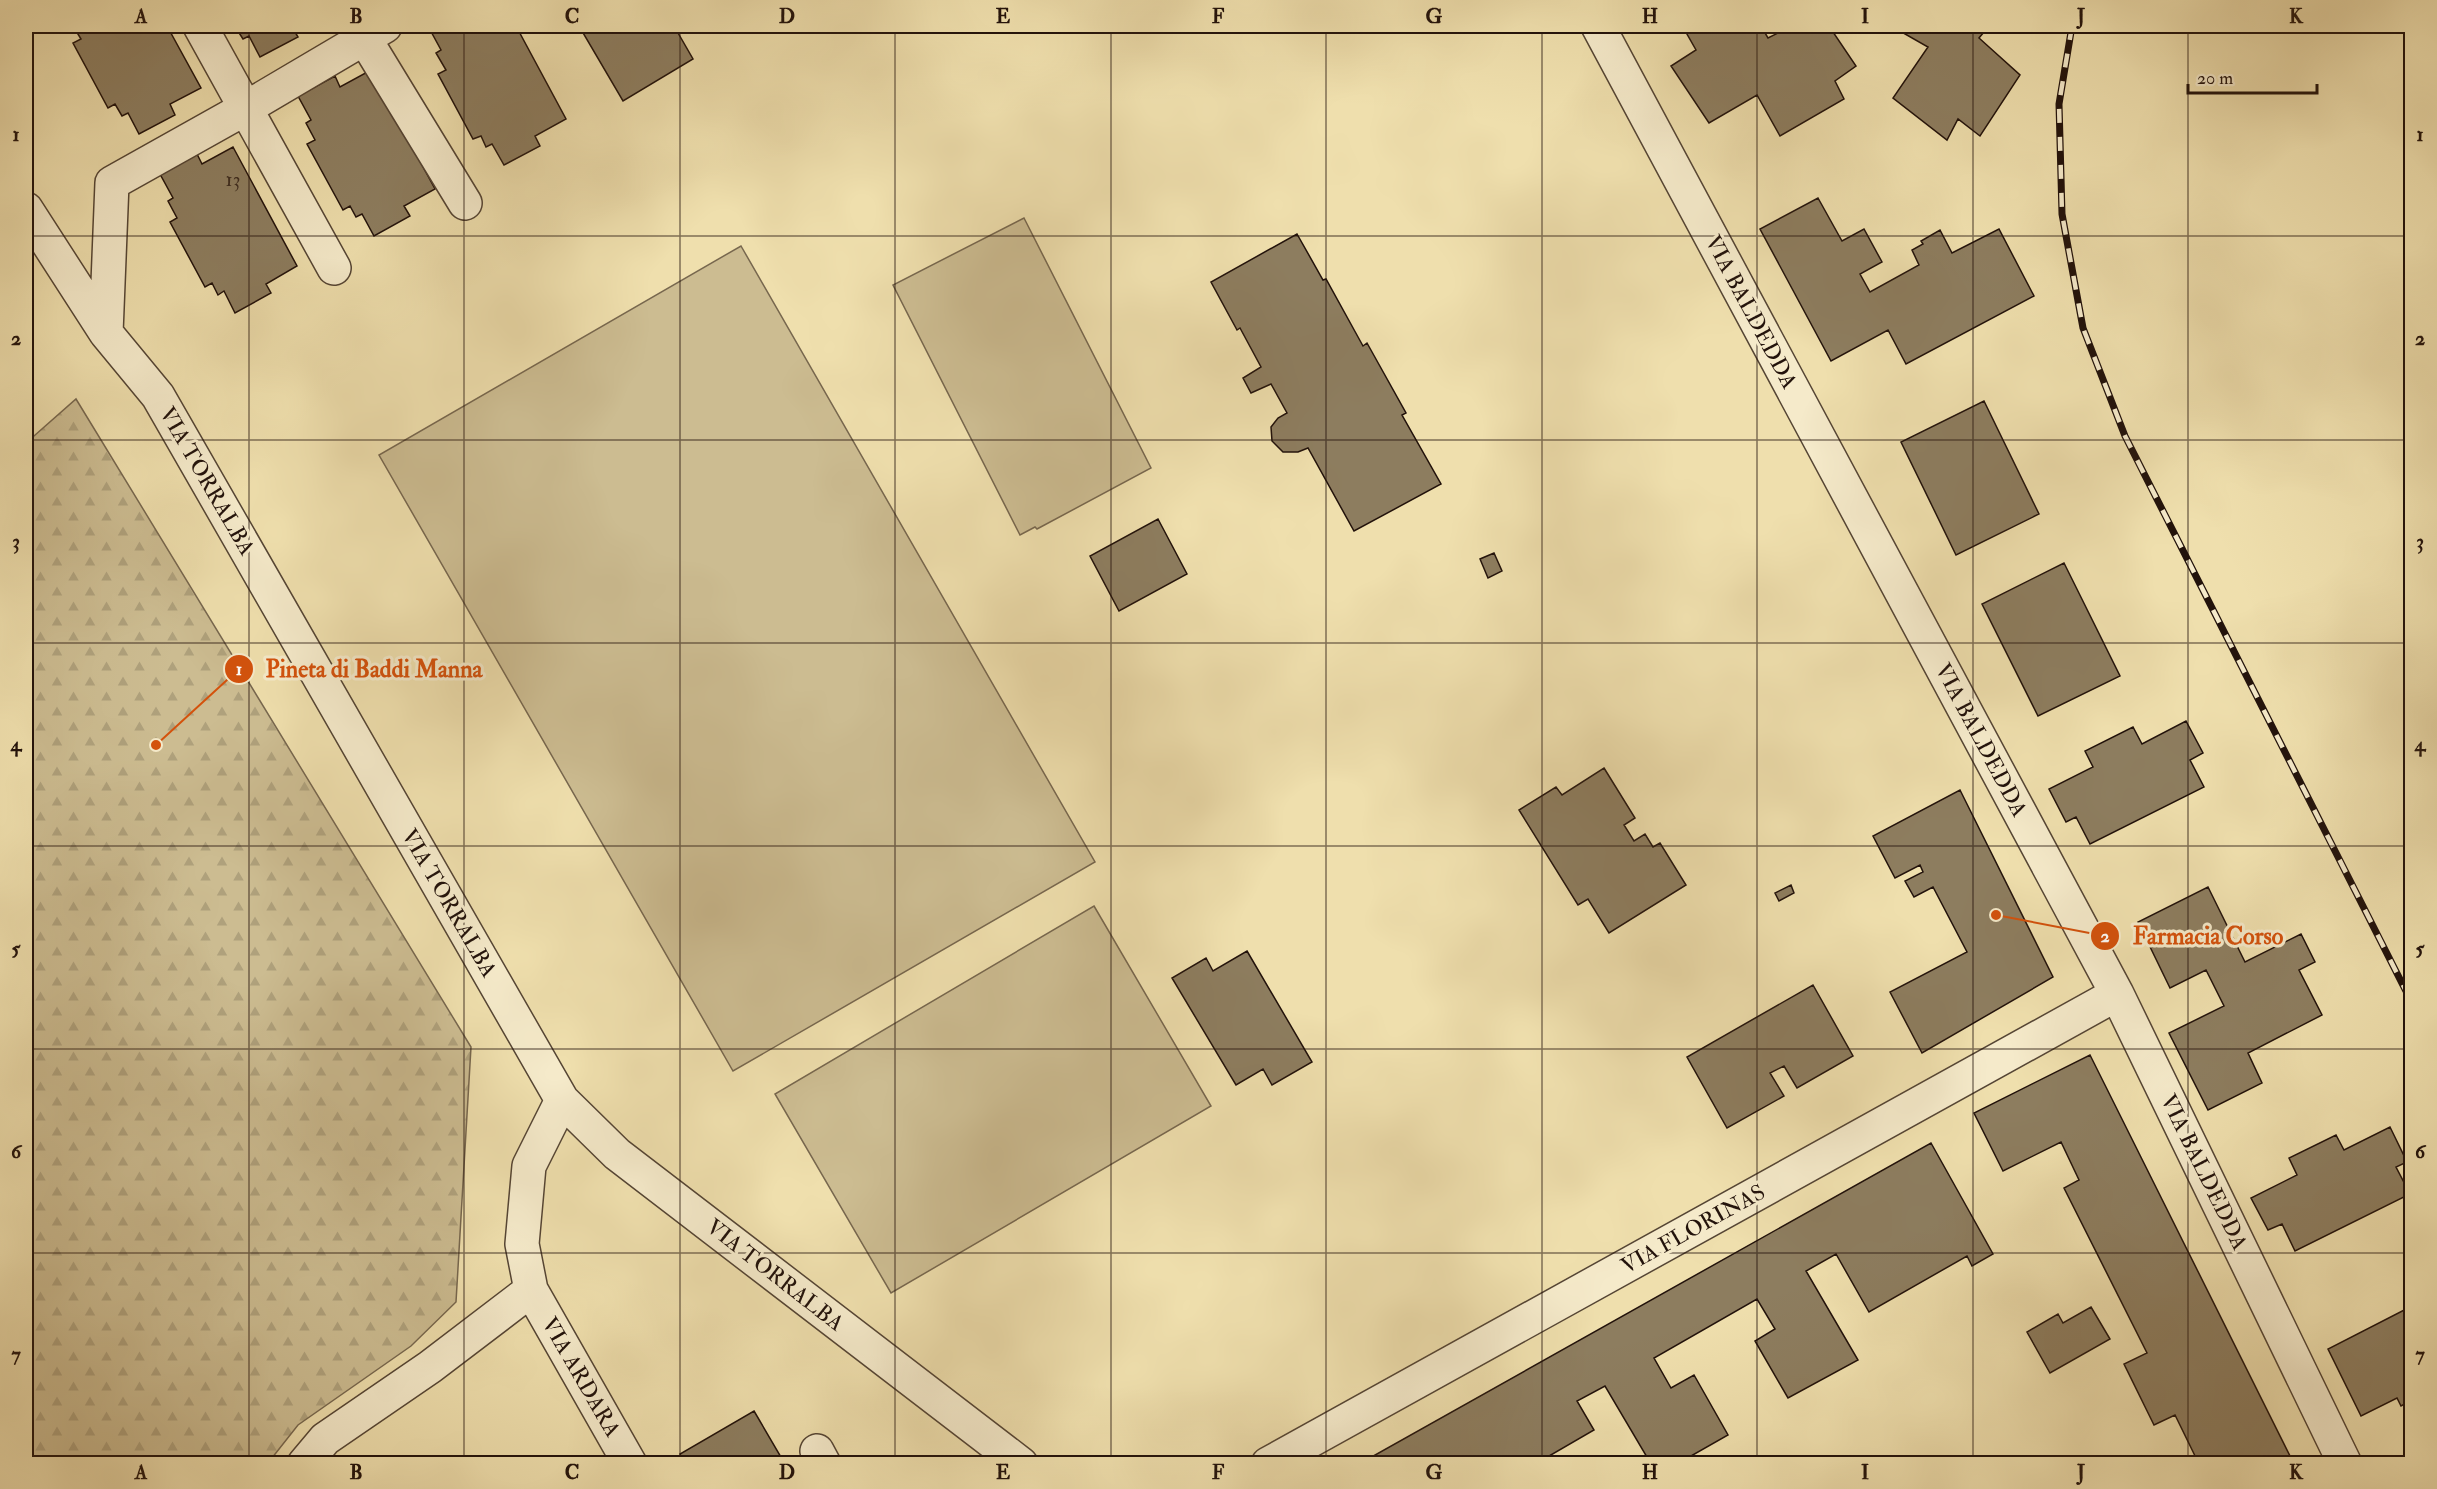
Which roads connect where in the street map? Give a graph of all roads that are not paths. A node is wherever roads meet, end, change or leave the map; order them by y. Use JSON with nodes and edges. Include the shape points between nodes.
{"nodes":[{"id":1,"x":200,"y":26,"type":"edge"},
{"id":2,"x":1598,"y":26,"type":"edge"},
{"id":3,"x":369,"y":29,"type":"edge"},
{"id":4,"x":246,"y":108,"type":"junction"},
{"id":5,"x":465,"y":203,"type":"dead end"},
{"id":6,"x":26,"y":209,"type":"edge"},
{"id":7,"x":334,"y":268,"type":"dead end"},
{"id":8,"x":106,"y":333,"type":"junction"},
{"id":9,"x":2117,"y":994,"type":"junction"},
{"id":10,"x":562,"y":1100,"type":"junction"},
{"id":11,"x":531,"y":1290,"type":"junction"},
{"id":12,"x":304,"y":1464,"type":"edge"},
{"id":13,"x":630,"y":1464,"type":"edge"},
{"id":14,"x":1021,"y":1464,"type":"edge"},
{"id":15,"x":1268,"y":1464,"type":"edge"},
{"id":16,"x":2345,"y":1464,"type":"edge"}],
"edges":[{"from":1,"to":4,"type":"street"},
{"from":2,"to":9,"type":"street","name":"VIA BALDEDDA"},
{"from":3,"to":4,"type":"street"},
{"from":3,"to":5,"type":"street"},
{"from":4,"to":7,"type":"street"},
{"from":4,"to":8,"type":"street","via":[[112,183]]},
{"from":6,"to":8,"type":"street","name":"VIA TORRALBA"},
{"from":8,"to":10,"type":"street","name":"VIA TORRALBA","via":[[158,396]]},
{"from":9,"to":15,"type":"street","name":"VIA FLORINAS"},
{"from":9,"to":16,"type":"street","name":"VIA BALDEDDA"},
{"from":10,"to":11,"type":"street","name":"VIA ARDARA","via":[[529,1166],[522,1244]]},
{"from":10,"to":14,"type":"street","name":"VIA TORRALBA","via":[[617,1154]]},
{"from":11,"to":12,"type":"street","via":[[430,1367],[325,1439]]},
{"from":11,"to":13,"type":"street","name":"VIA ARDARA"}]}
